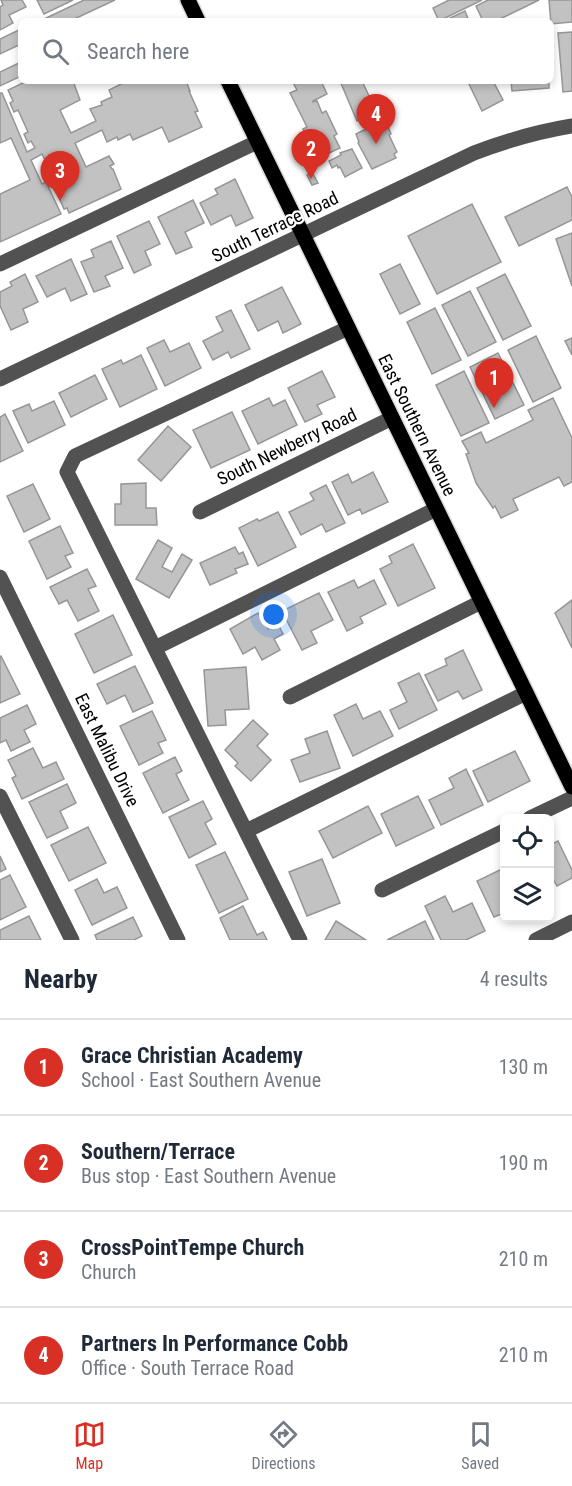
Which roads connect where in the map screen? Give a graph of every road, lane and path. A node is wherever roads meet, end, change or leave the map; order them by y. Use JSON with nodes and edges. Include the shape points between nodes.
{"nodes":[{"id":1,"x":188,"y":0,"type":"edge"},
{"id":2,"x":197,"y":18,"type":"edge"},
{"id":3,"x":229,"y":84,"type":"edge"},
{"id":4,"x":572,"y":126,"type":"edge"},
{"id":5,"x":257,"y":142,"type":"junction"},
{"id":6,"x":303,"y":236,"type":"junction"},
{"id":7,"x":0,"y":264,"type":"edge"},
{"id":8,"x":348,"y":328,"type":"junction"},
{"id":9,"x":0,"y":379,"type":"edge"},
{"id":10,"x":392,"y":418,"type":"junction"},
{"id":11,"x":436,"y":509,"type":"junction"},
{"id":12,"x":200,"y":512,"type":"dead end"},
{"id":13,"x":0,"y":578,"type":"edge"},
{"id":14,"x":481,"y":602,"type":"junction"},
{"id":15,"x":155,"y":648,"type":"junction"},
{"id":16,"x":526,"y":693,"type":"junction"},
{"id":17,"x":290,"y":697,"type":"dead end"},
{"id":18,"x":572,"y":787,"type":"edge"},
{"id":19,"x":0,"y":796,"type":"edge"},
{"id":20,"x":572,"y":798,"type":"edge"},
{"id":21,"x":540,"y":814,"type":"edge"},
{"id":22,"x":246,"y":831,"type":"junction"},
{"id":23,"x":500,"y":833,"type":"edge"},
{"id":24,"x":382,"y":890,"type":"dead end"},
{"id":25,"x":572,"y":922,"type":"edge"},
{"id":26,"x":72,"y":940,"type":"edge"},
{"id":27,"x":178,"y":940,"type":"edge"},
{"id":28,"x":300,"y":940,"type":"edge"},
{"id":29,"x":536,"y":940,"type":"edge"}],
"edges":[{"from":1,"to":2,"type":"main road"},
{"from":3,"to":5,"type":"main road","name":"East Southern Avenue"},
{"from":4,"to":6,"type":"street","name":"South Terrace Road","via":[[495,145]]},
{"from":5,"to":6,"type":"main road","name":"East Southern Avenue"},
{"from":5,"to":7,"type":"street"},
{"from":6,"to":8,"type":"main road","name":"East Southern Avenue"},
{"from":6,"to":9,"type":"street","name":"South Terrace Road"},
{"from":8,"to":10,"type":"main road","name":"East Southern Avenue"},
{"from":8,"to":15,"type":"street","via":[[75,456],[67,472]]},
{"from":10,"to":11,"type":"main road","name":"East Southern Avenue"},
{"from":10,"to":12,"type":"street","name":"South Newberry Road"},
{"from":11,"to":14,"type":"main road","name":"East Southern Avenue"},
{"from":11,"to":15,"type":"street"},
{"from":13,"to":27,"type":"street","name":"East Malibu Drive"},
{"from":14,"to":16,"type":"main road","name":"East Southern Avenue"},
{"from":14,"to":17,"type":"street"},
{"from":15,"to":22,"type":"street"},
{"from":16,"to":18,"type":"main road","name":"East Southern Avenue"},
{"from":16,"to":22,"type":"street"},
{"from":19,"to":26,"type":"street"},
{"from":20,"to":21,"type":"street"},
{"from":22,"to":28,"type":"street"},
{"from":23,"to":24,"type":"street"},
{"from":25,"to":29,"type":"street"}]}
